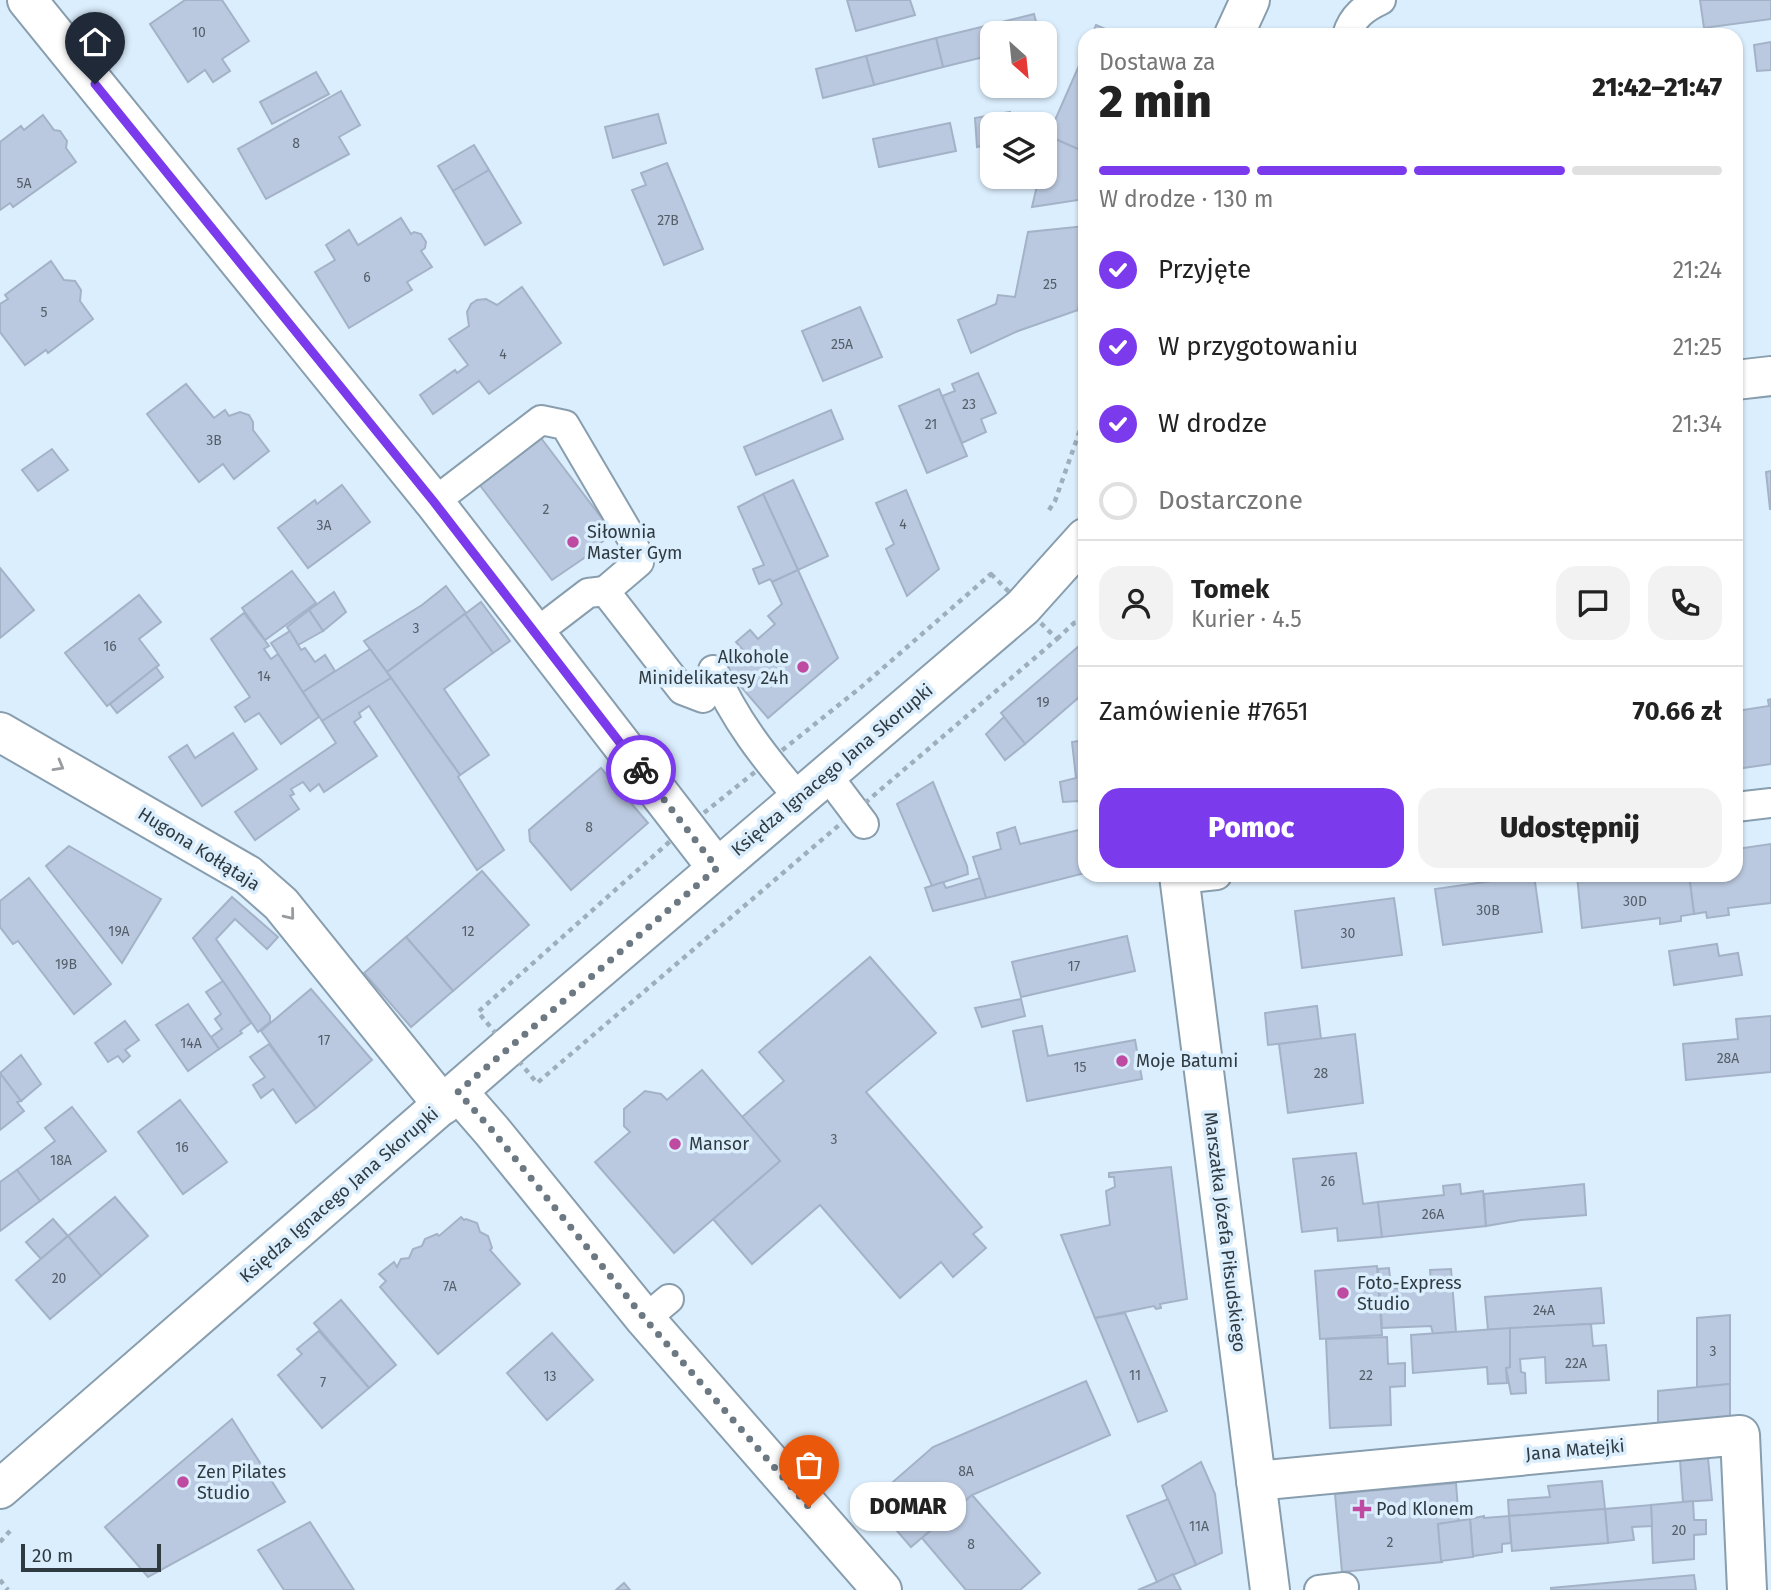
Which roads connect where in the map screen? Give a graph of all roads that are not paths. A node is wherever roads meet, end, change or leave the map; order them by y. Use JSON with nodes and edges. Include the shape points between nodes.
{"nodes":[{"id":1,"x":27,"y":0,"type":"edge"},
{"id":2,"x":1251,"y":0,"type":"edge"},
{"id":3,"x":1381,"y":0,"type":"edge"},
{"id":4,"x":1237,"y":28,"type":"edge"},
{"id":5,"x":1350,"y":28,"type":"edge"},
{"id":6,"x":1771,"y":376,"type":"edge"},
{"id":7,"x":1743,"y":379,"type":"edge"},
{"id":8,"x":434,"y":502,"type":"junction"},
{"id":9,"x":1078,"y":547,"type":"edge"},
{"id":10,"x":605,"y":592,"type":"junction"},
{"id":11,"x":537,"y":632,"type":"junction"},
{"id":12,"x":713,"y":670,"type":"dead end"},
{"id":13,"x":703,"y":698,"type":"dead end"},
{"id":14,"x":0,"y":732,"type":"edge"},
{"id":15,"x":813,"y":786,"type":"junction"},
{"id":16,"x":1771,"y":803,"type":"edge"},
{"id":17,"x":1743,"y":806,"type":"edge"},
{"id":18,"x":864,"y":824,"type":"dead end"},
{"id":19,"x":717,"y":868,"type":"junction"},
{"id":20,"x":1181,"y":882,"type":"edge"},
{"id":21,"x":451,"y":1098,"type":"junction"},
{"id":22,"x":1256,"y":1481,"type":"junction"},
{"id":23,"x":0,"y":1489,"type":"edge"},
{"id":24,"x":882,"y":1590,"type":"edge"},
{"id":25,"x":1270,"y":1590,"type":"edge"},
{"id":26,"x":1747,"y":1590,"type":"edge"}],
"edges":[{"from":1,"to":8,"type":"street"},
{"from":2,"to":4,"type":"street"},
{"from":3,"to":5,"type":"lane","via":[[1355,17]]},
{"from":6,"to":7,"type":"street"},
{"from":8,"to":10,"type":"lane","via":[[541,421],[565,425],[632,539],[639,562]]},
{"from":8,"to":11,"type":"street"},
{"from":9,"to":15,"type":"street","name":"Księdza Ignacego Jana Skorupki","via":[[1023,607]]},
{"from":10,"to":11,"type":"lane","via":[[588,593]]},
{"from":10,"to":13,"type":"lane","via":[[682,690]]},
{"from":11,"to":19,"type":"street"},
{"from":12,"to":15,"type":"lane","via":[[727,703],[764,757]]},
{"from":14,"to":21,"type":"street","name":"Hugona Kołłątaja","one_way":true,"via":[[248,875],[281,904]]},
{"from":15,"to":18,"type":"lane"},
{"from":15,"to":19,"type":"street","name":"Księdza Ignacego Jana Skorupki"},
{"from":16,"to":17,"type":"lane"},
{"from":19,"to":21,"type":"street","name":"Księdza Ignacego Jana Skorupki"},
{"from":20,"to":22,"type":"street","name":"Marszałka Józefa Piłsudskiego"},
{"from":21,"to":23,"type":"street","name":"Księdza Ignacego Jana Skorupki"},
{"from":21,"to":24,"type":"street","name":"Hugona Kołłątaja","via":[[492,1130],[657,1309]]},
{"from":22,"to":25,"type":"street","name":"Marszałka Józefa Piłsudskiego"},
{"from":22,"to":26,"type":"street","name":"Jana Matejki","via":[[1740,1435]]}]}
